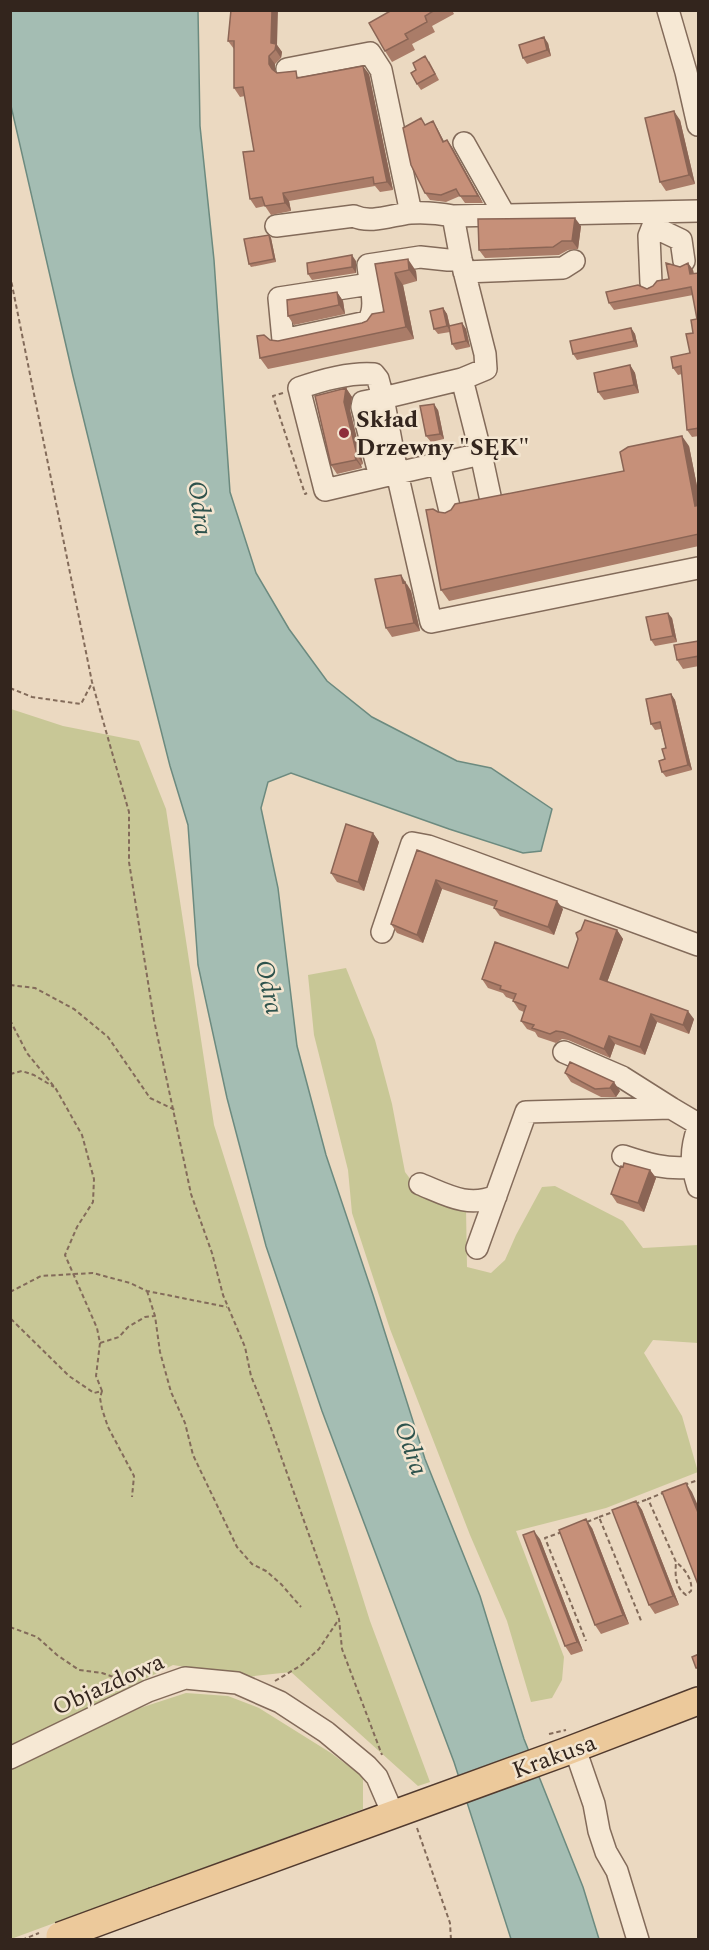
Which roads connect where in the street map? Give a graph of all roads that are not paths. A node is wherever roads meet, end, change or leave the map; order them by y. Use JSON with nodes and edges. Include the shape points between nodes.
{"nodes":[{"id":1,"x":668,"y":10,"type":"edge"},
{"id":2,"x":287,"y":69,"type":"edge"},
{"id":3,"x":699,"y":125,"type":"edge"},
{"id":4,"x":464,"y":143,"type":"dead end"},
{"id":5,"x":699,"y":211,"type":"edge"},
{"id":6,"x":411,"y":213,"type":"junction"},
{"id":7,"x":504,"y":214,"type":"junction"},
{"id":8,"x":453,"y":216,"type":"junction"},
{"id":9,"x":655,"y":217,"type":"junction"},
{"id":10,"x":276,"y":226,"type":"dead end"},
{"id":11,"x":574,"y":261,"type":"dead end"},
{"id":12,"x":684,"y":261,"type":"dead end"},
{"id":13,"x":462,"y":265,"type":"junction"},
{"id":14,"x":651,"y":283,"type":"dead end"},
{"id":15,"x":370,"y":284,"type":"dead end"},
{"id":16,"x":462,"y":380,"type":"junction"},
{"id":17,"x":383,"y":398,"type":"junction"},
{"id":18,"x":481,"y":454,"type":"junction"},
{"id":19,"x":439,"y":464,"type":"junction"},
{"id":20,"x":389,"y":475,"type":"junction"},
{"id":21,"x":490,"y":496,"type":"edge"},
{"id":22,"x":450,"y":511,"type":"edge"},
{"id":23,"x":699,"y":568,"type":"edge"},
{"id":24,"x":382,"y":932,"type":"dead end"},
{"id":25,"x":699,"y":945,"type":"edge"},
{"id":26,"x":564,"y":1052,"type":"dead end"},
{"id":27,"x":671,"y":1108,"type":"junction"},
{"id":28,"x":699,"y":1124,"type":"edge"},
{"id":29,"x":699,"y":1128,"type":"edge"},
{"id":30,"x":623,"y":1156,"type":"dead end"},
{"id":31,"x":695,"y":1177,"type":"edge"},
{"id":32,"x":420,"y":1184,"type":"dead end"},
{"id":33,"x":496,"y":1196,"type":"junction"},
{"id":34,"x":477,"y":1248,"type":"dead end"},
{"id":35,"x":699,"y":1701,"type":"edge"},
{"id":36,"x":563,"y":1741,"type":"junction"},
{"id":37,"x":10,"y":1758,"type":"edge"},
{"id":38,"x":409,"y":1808,"type":"junction"},
{"id":39,"x":56,"y":1938,"type":"edge"},
{"id":40,"x":638,"y":1940,"type":"edge"}],
"edges":[{"from":1,"to":3,"type":"street"},
{"from":2,"to":6,"type":"street","via":[[370,53],[381,69]]},
{"from":4,"to":7,"type":"street"},
{"from":5,"to":9,"type":"street"},
{"from":6,"to":8,"type":"street"},
{"from":6,"to":10,"type":"street"},
{"from":7,"to":8,"type":"street"},
{"from":7,"to":9,"type":"street"},
{"from":8,"to":13,"type":"street"},
{"from":9,"to":12,"type":"street","via":[[660,230],[681,240]]},
{"from":9,"to":14,"type":"street","via":[[649,236]]},
{"from":11,"to":13,"type":"street","via":[[563,268]]},
{"from":13,"to":15,"type":"street","via":[[420,257],[368,265]]},
{"from":13,"to":16,"type":"street","via":[[486,369]]},
{"from":16,"to":17,"type":"street"},
{"from":16,"to":18,"type":"street"},
{"from":17,"to":20,"type":"street"},
{"from":17,"to":20,"type":"street","via":[[374,374],[299,388],[325,490]]},
{"from":18,"to":19,"type":"street"},
{"from":18,"to":21,"type":"street"},
{"from":19,"to":20,"type":"street"},
{"from":19,"to":22,"type":"street"},
{"from":20,"to":23,"type":"street","via":[[431,622]]},
{"from":24,"to":25,"type":"street","via":[[412,843]]},
{"from":26,"to":27,"type":"street","via":[[622,1077]]},
{"from":27,"to":28,"type":"street"},
{"from":27,"to":33,"type":"street","via":[[526,1112]]},
{"from":29,"to":31,"type":"street","via":[[693,1142]]},
{"from":30,"to":31,"type":"street"},
{"from":32,"to":33,"type":"street","via":[[476,1203]]},
{"from":33,"to":34,"type":"street"},
{"from":35,"to":36,"type":"main road","name":"Krakusa"},
{"from":36,"to":38,"type":"main road","name":"Krakusa"},
{"from":36,"to":40,"type":"street","via":[[594,1804],[602,1842],[617,1871]]},
{"from":37,"to":38,"type":"street","name":"Objazdowa","via":[[185,1678],[237,1683],[280,1702],[326,1732]]},
{"from":38,"to":39,"type":"main road","name":"Krakusa","bridge":true}]}
